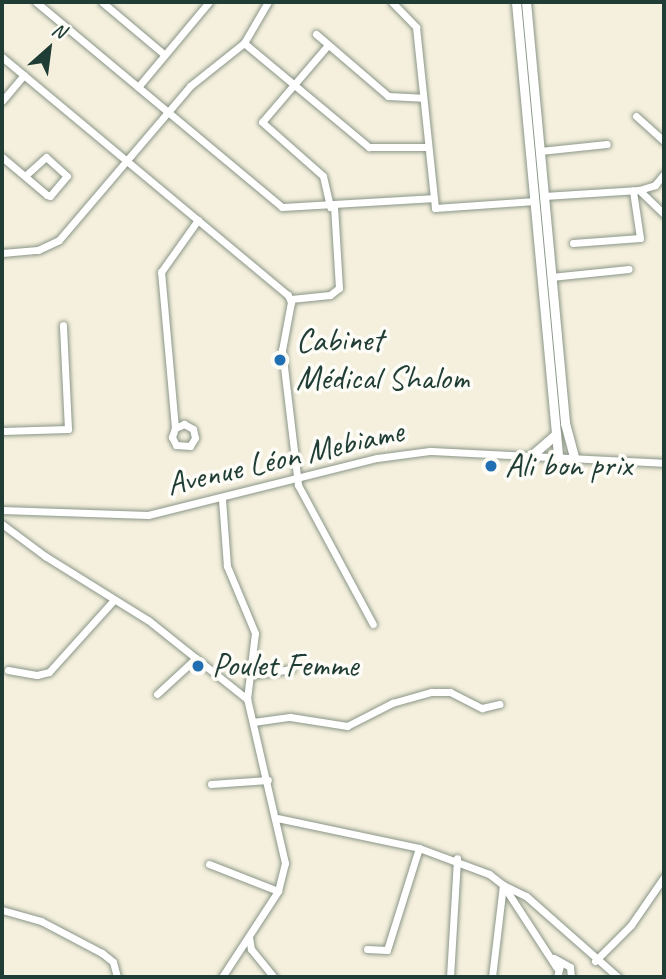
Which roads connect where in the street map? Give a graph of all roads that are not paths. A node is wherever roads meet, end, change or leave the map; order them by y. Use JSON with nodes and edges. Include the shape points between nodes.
{"nodes":[{"id":1,"x":36,"y":2,"type":"edge"},
{"id":2,"x":102,"y":2,"type":"edge"},
{"id":3,"x":268,"y":2,"type":"edge"},
{"id":4,"x":392,"y":2,"type":"edge"},
{"id":5,"x":516,"y":2,"type":"edge"},
{"id":6,"x":526,"y":2,"type":"edge"},
{"id":7,"x":204,"y":4,"type":"edge"},
{"id":8,"x":316,"y":34,"type":"dead end"},
{"id":9,"x":244,"y":43,"type":"junction"},
{"id":10,"x":328,"y":45,"type":"junction"},
{"id":11,"x":166,"y":55,"type":"junction"},
{"id":12,"x":2,"y":57,"type":"edge"},
{"id":13,"x":24,"y":75,"type":"junction"},
{"id":14,"x":293,"y":84,"type":"junction"},
{"id":15,"x":138,"y":87,"type":"junction"},
{"id":16,"x":422,"y":98,"type":"junction"},
{"id":17,"x":2,"y":101,"type":"edge"},
{"id":18,"x":169,"y":113,"type":"junction"},
{"id":19,"x":636,"y":116,"type":"dead end"},
{"id":20,"x":664,"y":141,"type":"edge"},
{"id":21,"x":607,"y":144,"type":"dead end"},
{"id":22,"x":428,"y":147,"type":"junction"},
{"id":23,"x":540,"y":151,"type":"junction"},
{"id":24,"x":2,"y":157,"type":"edge"},
{"id":25,"x":127,"y":160,"type":"junction"},
{"id":26,"x":664,"y":174,"type":"edge"},
{"id":27,"x":25,"y":176,"type":"junction"},
{"id":28,"x":636,"y":191,"type":"junction"},
{"id":29,"x":432,"y":198,"type":"junction"},
{"id":30,"x":539,"y":199,"type":"junction"},
{"id":31,"x":332,"y":207,"type":"junction"},
{"id":32,"x":664,"y":214,"type":"edge"},
{"id":33,"x":198,"y":220,"type":"junction"},
{"id":34,"x":573,"y":243,"type":"dead end"},
{"id":35,"x":2,"y":253,"type":"edge"},
{"id":36,"x":629,"y":269,"type":"dead end"},
{"id":37,"x":551,"y":277,"type":"junction"},
{"id":38,"x":291,"y":299,"type":"junction"},
{"id":39,"x":63,"y":325,"type":"dead end"},
{"id":40,"x":175,"y":428,"type":"dead end"},
{"id":41,"x":2,"y":431,"type":"edge"},
{"id":42,"x":556,"y":434,"type":"junction"},
{"id":43,"x":532,"y":455,"type":"junction"},
{"id":44,"x":558,"y":457,"type":"junction"},
{"id":45,"x":574,"y":457,"type":"junction"},
{"id":46,"x":664,"y":463,"type":"edge"},
{"id":47,"x":296,"y":478,"type":"junction"},
{"id":48,"x":222,"y":499,"type":"junction"},
{"id":49,"x":2,"y":510,"type":"edge"},
{"id":50,"x":2,"y":523,"type":"edge"},
{"id":51,"x":113,"y":601,"type":"junction"},
{"id":52,"x":373,"y":624,"type":"dead end"},
{"id":53,"x":196,"y":658,"type":"junction"},
{"id":54,"x":292,"y":668,"type":"dead end"},
{"id":55,"x":9,"y":670,"type":"dead end"},
{"id":56,"x":251,"y":675,"type":"junction"},
{"id":57,"x":157,"y":694,"type":"dead end"},
{"id":58,"x":247,"y":699,"type":"junction"},
{"id":59,"x":500,"y":704,"type":"dead end"},
{"id":60,"x":253,"y":722,"type":"junction"},
{"id":61,"x":268,"y":780,"type":"junction"},
{"id":62,"x":211,"y":784,"type":"dead end"},
{"id":63,"x":278,"y":818,"type":"junction"},
{"id":64,"x":419,"y":848,"type":"junction"},
{"id":65,"x":457,"y":859,"type":"junction"},
{"id":66,"x":209,"y":864,"type":"dead end"},
{"id":67,"x":664,"y":877,"type":"edge"},
{"id":68,"x":503,"y":885,"type":"junction"},
{"id":69,"x":278,"y":891,"type":"junction"},
{"id":70,"x":2,"y":910,"type":"edge"},
{"id":71,"x":249,"y":937,"type":"junction"},
{"id":72,"x":367,"y":949,"type":"dead end"},
{"id":73,"x":595,"y":961,"type":"junction"},
{"id":74,"x":561,"y":966,"type":"junction"},
{"id":75,"x":117,"y":977,"type":"edge"},
{"id":76,"x":222,"y":977,"type":"edge"},
{"id":77,"x":274,"y":977,"type":"edge"},
{"id":78,"x":450,"y":977,"type":"edge"},
{"id":79,"x":492,"y":977,"type":"edge"},
{"id":80,"x":557,"y":977,"type":"edge"},
{"id":81,"x":571,"y":977,"type":"edge"},
{"id":82,"x":618,"y":977,"type":"edge"}],
"edges":[{"from":1,"to":15,"type":"street"},
{"from":2,"to":11,"type":"street"},
{"from":3,"to":9,"type":"street"},
{"from":4,"to":16,"type":"street","via":[[415,21]]},
{"from":5,"to":30,"type":"main road"},
{"from":6,"to":23,"type":"main road"},
{"from":7,"to":11,"type":"street"},
{"from":8,"to":10,"type":"street"},
{"from":9,"to":14,"type":"street"},
{"from":9,"to":18,"type":"street","via":[[196,80]]},
{"from":10,"to":14,"type":"street"},
{"from":10,"to":16,"type":"street","via":[[388,96]]},
{"from":11,"to":15,"type":"street"},
{"from":12,"to":13,"type":"street"},
{"from":13,"to":17,"type":"street"},
{"from":13,"to":25,"type":"street"},
{"from":14,"to":22,"type":"street","via":[[373,148]]},
{"from":14,"to":31,"type":"street","via":[[262,125],[323,176]]},
{"from":15,"to":18,"type":"street"},
{"from":16,"to":22,"type":"street"},
{"from":18,"to":25,"type":"street"},
{"from":18,"to":31,"type":"street","via":[[282,207]]},
{"from":19,"to":20,"type":"street"},
{"from":21,"to":23,"type":"street"},
{"from":22,"to":29,"type":"street"},
{"from":23,"to":30,"type":"main road"},
{"from":24,"to":27,"type":"street"},
{"from":25,"to":33,"type":"street"},
{"from":25,"to":35,"type":"street","via":[[59,240],[38,250]]},
{"from":26,"to":28,"type":"street","via":[[655,185]]},
{"from":27,"to":27,"type":"street","via":[[51,196],[67,176],[46,157]]},
{"from":28,"to":30,"type":"street"},
{"from":28,"to":32,"type":"street"},
{"from":28,"to":34,"type":"street","via":[[640,238]]},
{"from":29,"to":30,"type":"street","via":[[435,208],[442,209]]},
{"from":29,"to":31,"type":"street"},
{"from":30,"to":37,"type":"main road"},
{"from":30,"to":42,"type":"main road"},
{"from":31,"to":38,"type":"street","via":[[339,288],[330,295]]},
{"from":33,"to":38,"type":"street"},
{"from":33,"to":40,"type":"street","via":[[162,267]]},
{"from":36,"to":37,"type":"street"},
{"from":37,"to":45,"type":"main road","via":[[565,423]]},
{"from":38,"to":47,"type":"street","via":[[282,350]]},
{"from":39,"to":41,"type":"street","via":[[68,429]]},
{"from":42,"to":43,"type":"main road"},
{"from":42,"to":44,"type":"main road"},
{"from":43,"to":44,"type":"street","name":"Avenue Léon Mebiame"},
{"from":43,"to":47,"type":"street","name":"Avenue Léon Mebiame","via":[[416,452]]},
{"from":44,"to":45,"type":"street","name":"Avenue Léon Mebiame"},
{"from":45,"to":46,"type":"street","name":"Avenue Léon Mebiame"},
{"from":47,"to":48,"type":"street","name":"Avenue Léon Mebiame"},
{"from":47,"to":52,"type":"street","via":[[318,528]]},
{"from":48,"to":49,"type":"street","name":"Avenue Léon Mebiame","via":[[128,516]]},
{"from":48,"to":56,"type":"street","via":[[227,566],[255,633]]},
{"from":50,"to":51,"type":"street"},
{"from":51,"to":53,"type":"street","via":[[148,620]]},
{"from":51,"to":55,"type":"street","via":[[49,672],[37,675]]},
{"from":53,"to":57,"type":"street"},
{"from":53,"to":58,"type":"street"},
{"from":54,"to":56,"type":"street"},
{"from":56,"to":58,"type":"street"},
{"from":58,"to":60,"type":"street"},
{"from":59,"to":60,"type":"street","via":[[482,708],[450,692],[431,692],[392,703],[347,726],[290,717]]},
{"from":60,"to":61,"type":"street"},
{"from":61,"to":62,"type":"street"},
{"from":61,"to":63,"type":"street"},
{"from":63,"to":64,"type":"street"},
{"from":63,"to":69,"type":"street","via":[[285,863]]},
{"from":64,"to":65,"type":"street"},
{"from":64,"to":72,"type":"street","via":[[387,950]]},
{"from":65,"to":68,"type":"street"},
{"from":65,"to":78,"type":"street"},
{"from":66,"to":69,"type":"street"},
{"from":67,"to":73,"type":"street","via":[[631,925]]},
{"from":68,"to":73,"type":"street","via":[[526,896]]},
{"from":68,"to":74,"type":"street"},
{"from":68,"to":79,"type":"street"},
{"from":69,"to":71,"type":"street"},
{"from":70,"to":75,"type":"street","via":[[41,921],[102,953],[113,962]]},
{"from":71,"to":76,"type":"street"},
{"from":71,"to":77,"type":"street","via":[[251,949]]},
{"from":73,"to":82,"type":"street"},
{"from":74,"to":80,"type":"street"},
{"from":74,"to":81,"type":"street","via":[[570,967]]}]}
